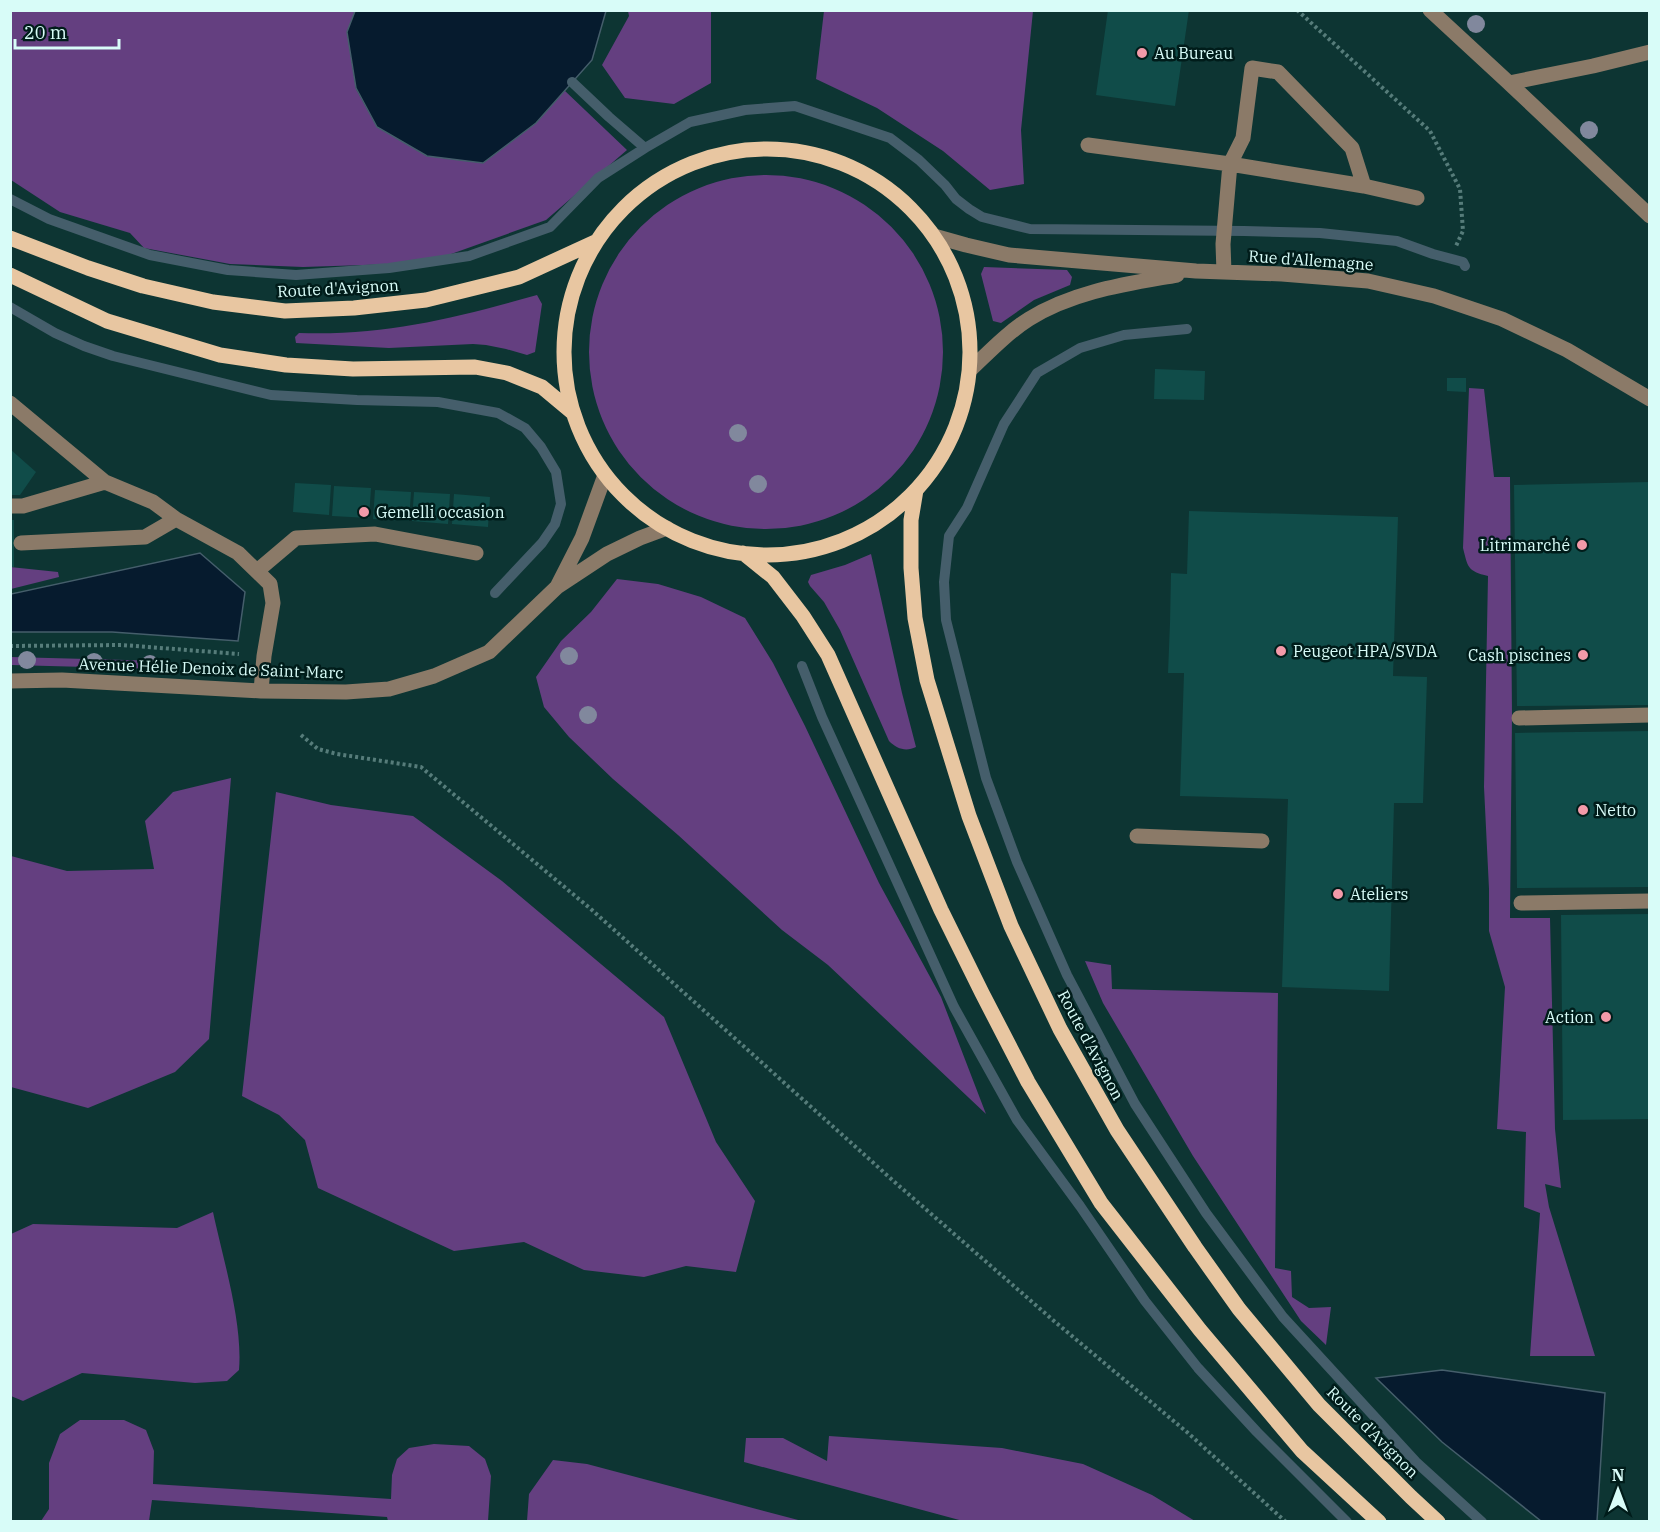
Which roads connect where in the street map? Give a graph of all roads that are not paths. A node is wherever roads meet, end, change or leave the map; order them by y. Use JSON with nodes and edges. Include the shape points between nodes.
{"nodes":[{"id":1,"x":1430,"y":10,"type":"edge"},
{"id":2,"x":1650,"y":52,"type":"edge"},
{"id":3,"x":1509,"y":83,"type":"junction"},
{"id":4,"x":1088,"y":145,"type":"dead end"},
{"id":5,"x":1230,"y":164,"type":"junction"},
{"id":6,"x":1364,"y":186,"type":"junction"},
{"id":7,"x":1417,"y":198,"type":"dead end"},
{"id":8,"x":1650,"y":216,"type":"edge"},
{"id":9,"x":934,"y":236,"type":"junction"},
{"id":10,"x":10,"y":238,"type":"edge"},
{"id":11,"x":595,"y":242,"type":"junction"},
{"id":12,"x":1196,"y":271,"type":"junction"},
{"id":13,"x":1224,"y":272,"type":"junction"},
{"id":14,"x":10,"y":275,"type":"edge"},
{"id":15,"x":970,"y":370,"type":"junction"},
{"id":16,"x":1624,"y":383,"type":"junction"},
{"id":17,"x":1650,"y":389,"type":"edge"},
{"id":18,"x":1650,"y":399,"type":"edge"},
{"id":19,"x":10,"y":403,"type":"edge"},
{"id":20,"x":572,"y":412,"type":"junction"},
{"id":21,"x":605,"y":475,"type":"junction"},
{"id":22,"x":105,"y":482,"type":"junction"},
{"id":23,"x":916,"y":490,"type":"junction"},
{"id":24,"x":10,"y":506,"type":"edge"},
{"id":25,"x":176,"y":519,"type":"junction"},
{"id":26,"x":667,"y":528,"type":"junction"},
{"id":27,"x":21,"y":543,"type":"dead end"},
{"id":28,"x":476,"y":553,"type":"dead end"},
{"id":29,"x":742,"y":553,"type":"junction"},
{"id":30,"x":257,"y":571,"type":"junction"},
{"id":31,"x":557,"y":587,"type":"junction"},
{"id":32,"x":10,"y":681,"type":"edge"},
{"id":33,"x":261,"y":690,"type":"junction"},
{"id":34,"x":1650,"y":715,"type":"edge"},
{"id":35,"x":1520,"y":718,"type":"dead end"},
{"id":36,"x":1137,"y":836,"type":"dead end"},
{"id":37,"x":1262,"y":841,"type":"dead end"},
{"id":38,"x":1650,"y":901,"type":"edge"},
{"id":39,"x":1521,"y":903,"type":"dead end"},
{"id":40,"x":1379,"y":1521,"type":"edge"},
{"id":41,"x":1438,"y":1521,"type":"edge"}],
"edges":[{"from":1,"to":3,"type":"street"},
{"from":2,"to":3,"type":"street"},
{"from":3,"to":8,"type":"street"},
{"from":4,"to":5,"type":"street"},
{"from":5,"to":6,"type":"street"},
{"from":5,"to":6,"type":"street","via":[[1243,138],[1252,68],[1278,72],[1352,148]]},
{"from":5,"to":13,"type":"street"},
{"from":6,"to":7,"type":"street"},
{"from":9,"to":11,"type":"main road","via":[[901,199],[860,171],[813,154],[763,149],[713,156],[667,175],[627,204]]},
{"from":9,"to":12,"type":"street","name":"Rue d'Allemagne","via":[[1009,255]]},
{"from":9,"to":15,"type":"main road","via":[[952,267],[964,300],[970,334]]},
{"from":10,"to":11,"type":"main road","name":"Route d'Avignon","via":[[143,286],[213,302],[285,311],[426,300],[519,277]]},
{"from":11,"to":20,"type":"main road","via":[[575,282],[565,325],[564,369]]},
{"from":12,"to":13,"type":"street","name":"Rue d'Allemagne"},
{"from":12,"to":15,"type":"street","name":"Rue d'Allemagne","via":[[1071,299],[1030,319]]},
{"from":13,"to":16,"type":"street","name":"Rue d'Allemagne","via":[[1368,281],[1434,296],[1502,319]]},
{"from":14,"to":20,"type":"main road","via":[[107,321],[220,355],[286,365],[475,368],[507,373],[542,387]]},
{"from":15,"to":23,"type":"main road","via":[[953,434],[937,464]]},
{"from":16,"to":17,"type":"street"},
{"from":16,"to":18,"type":"street","name":"Rue d'Allemagne"},
{"from":19,"to":22,"type":"street"},
{"from":20,"to":21,"type":"main road"},
{"from":21,"to":26,"type":"main road","via":[[633,505]]},
{"from":21,"to":31,"type":"street","name":"Avenue Hélie Denoix de Saint-Marc","via":[[582,538]]},
{"from":22,"to":24,"type":"street","via":[[23,506]]},
{"from":22,"to":25,"type":"street","via":[[153,502]]},
{"from":23,"to":29,"type":"main road","via":[[880,521],[837,542],[790,553]]},
{"from":23,"to":41,"type":"main road","name":"Route d'Avignon","via":[[911,520],[911,568],[915,618],[927,680],[969,816],[1006,915],[1060,1029],[1117,1130],[1239,1309],[1319,1405]]},
{"from":25,"to":27,"type":"street","via":[[145,537]]},
{"from":25,"to":30,"type":"street","via":[[238,553]]},
{"from":26,"to":29,"type":"main road","via":[[703,545]]},
{"from":26,"to":31,"type":"street","name":"Avenue Hélie Denoix de Saint-Marc","via":[[608,554]]},
{"from":28,"to":30,"type":"street","via":[[375,534],[296,538]]},
{"from":29,"to":40,"type":"main road","via":[[773,577],[828,655],[981,993],[1028,1082],[1101,1203],[1200,1330],[1302,1451]]},
{"from":30,"to":33,"type":"street","via":[[270,584],[273,603]]},
{"from":31,"to":33,"type":"street","name":"Avenue Hélie Denoix de Saint-Marc","via":[[489,652],[434,676],[378,690]]},
{"from":32,"to":33,"type":"street","name":"Avenue Hélie Denoix de Saint-Marc"},
{"from":34,"to":35,"type":"street"},
{"from":36,"to":37,"type":"street"},
{"from":38,"to":39,"type":"street"}]}
